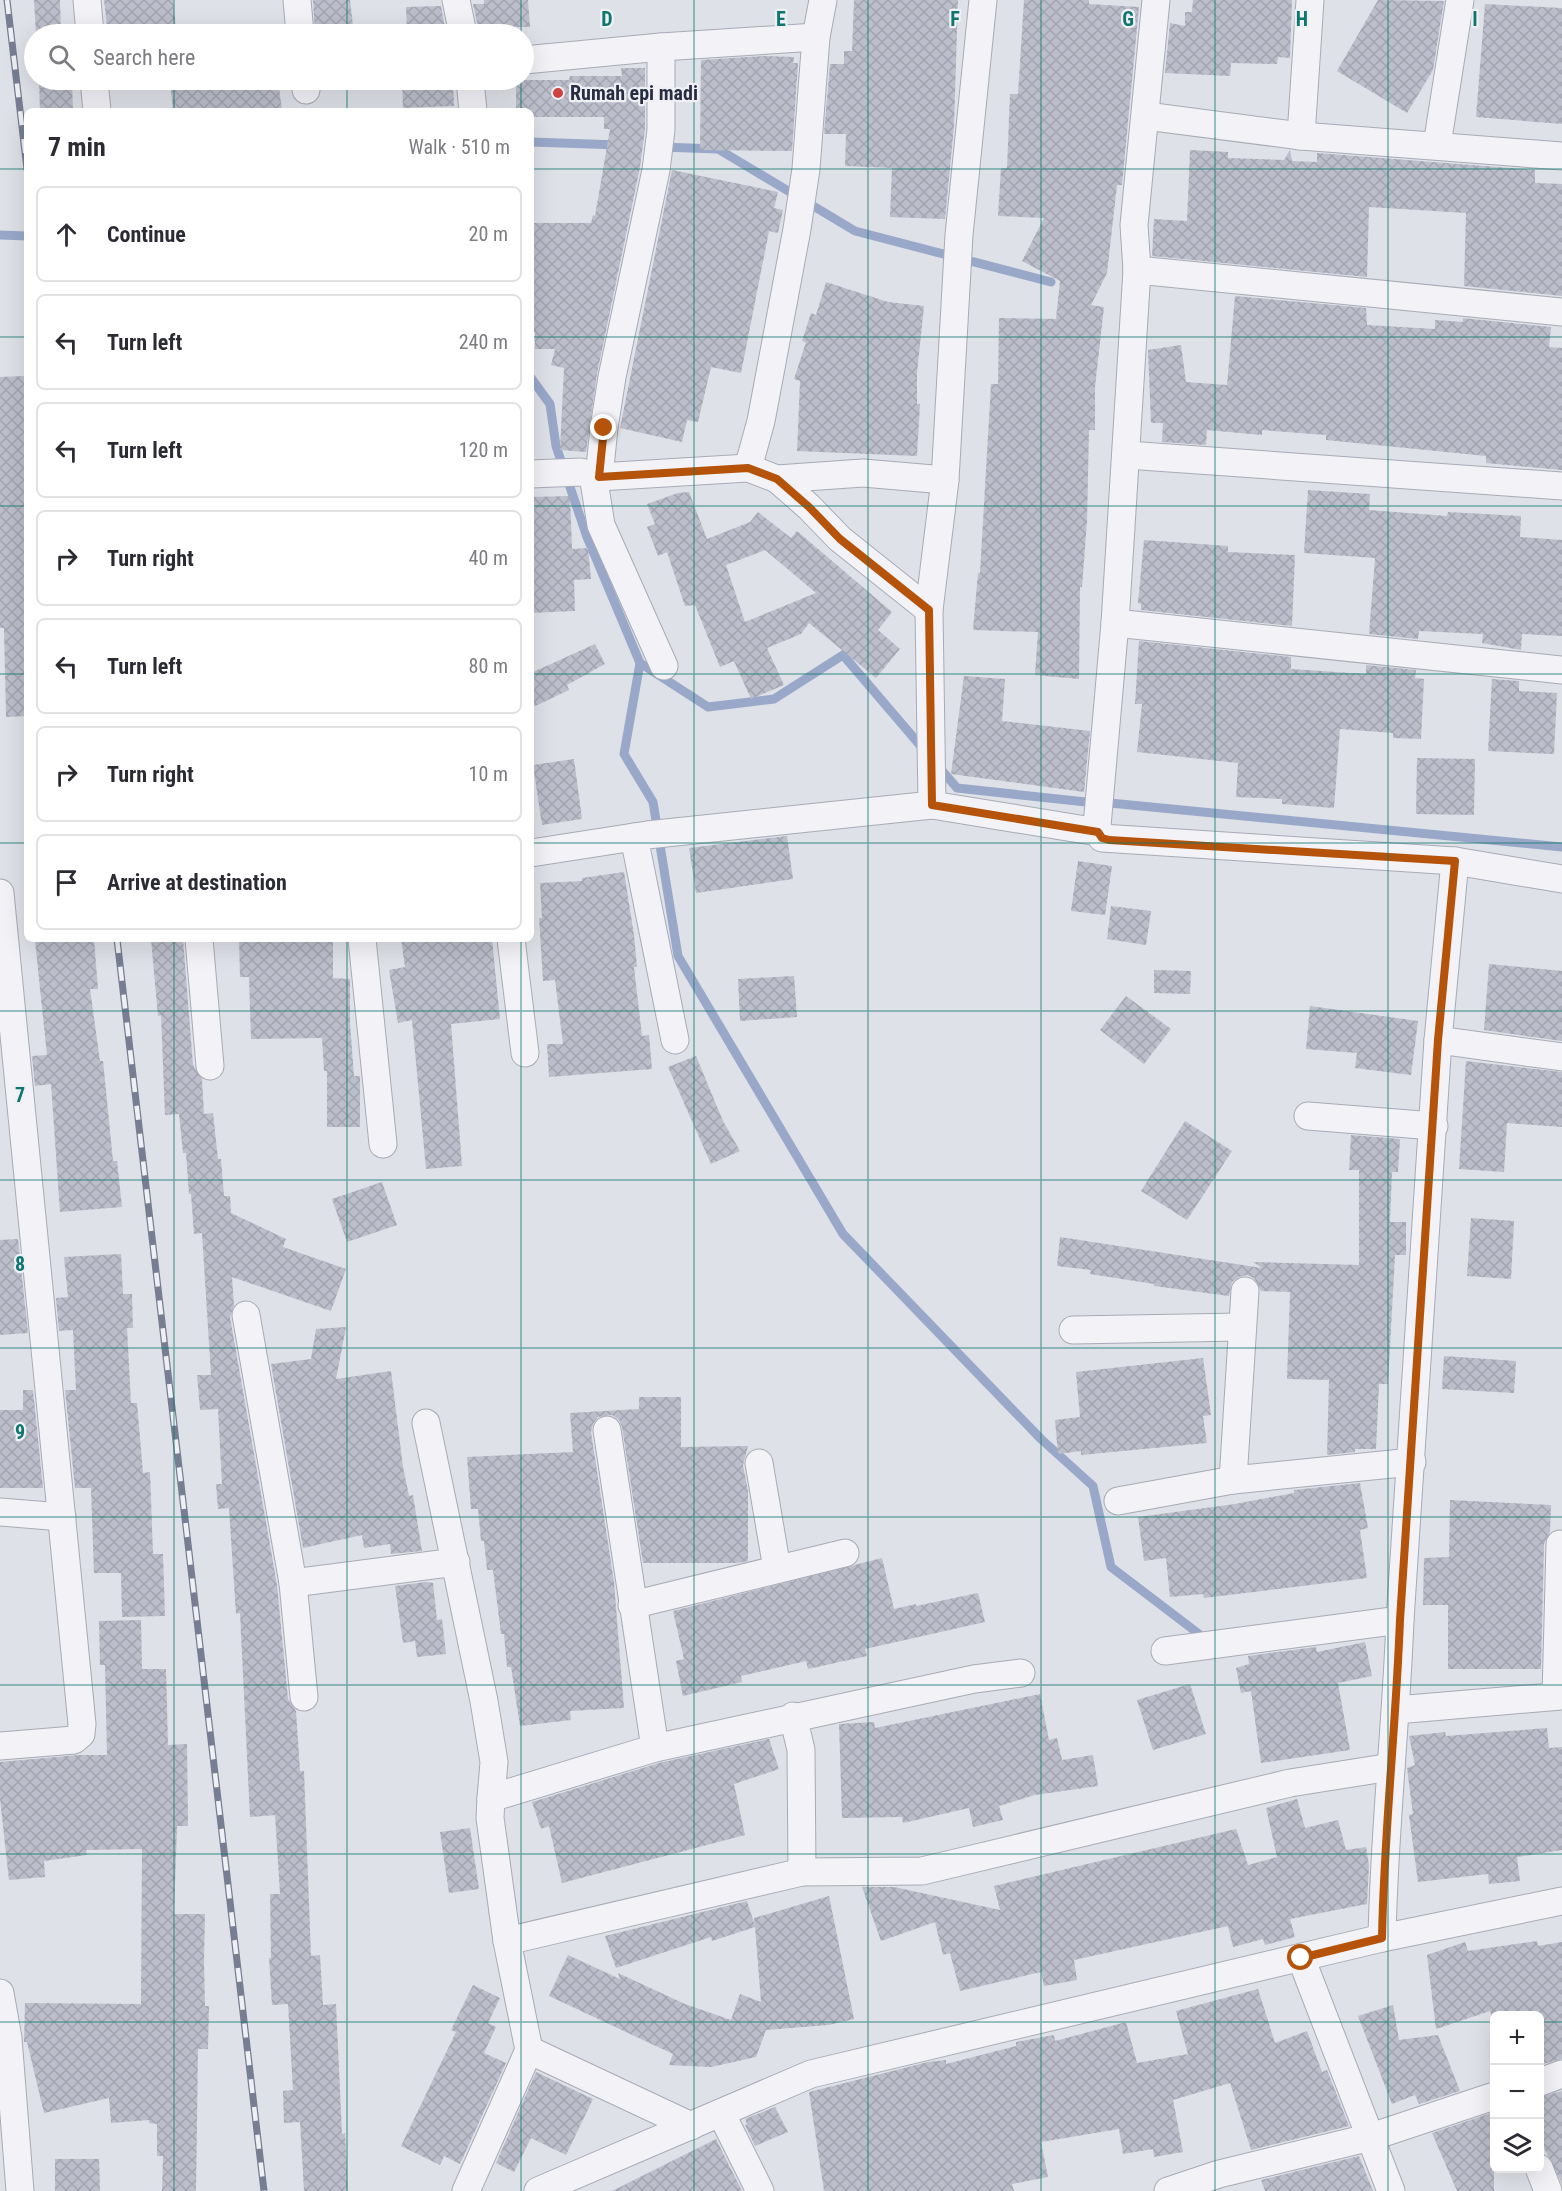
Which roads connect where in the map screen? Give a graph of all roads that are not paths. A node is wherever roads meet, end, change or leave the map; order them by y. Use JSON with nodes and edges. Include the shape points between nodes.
{"nodes":[{"id":1,"x":87,"y":0,"type":"edge"},
{"id":2,"x":297,"y":0,"type":"edge"},
{"id":3,"x":456,"y":0,"type":"edge"},
{"id":4,"x":823,"y":0,"type":"edge"},
{"id":5,"x":983,"y":0,"type":"edge"},
{"id":6,"x":1156,"y":0,"type":"edge"},
{"id":7,"x":1310,"y":0,"type":"edge"},
{"id":8,"x":1460,"y":0,"type":"edge"},
{"id":9,"x":89,"y":24,"type":"edge"},
{"id":10,"x":299,"y":24,"type":"edge"},
{"id":11,"x":460,"y":24,"type":"edge"},
{"id":12,"x":816,"y":38,"type":"junction"},
{"id":13,"x":661,"y":47,"type":"junction"},
{"id":14,"x":534,"y":59,"type":"edge"},
{"id":15,"x":95,"y":90,"type":"edge"},
{"id":16,"x":471,"y":90,"type":"edge"},
{"id":17,"x":97,"y":108,"type":"edge"},
{"id":18,"x":473,"y":108,"type":"edge"},
{"id":19,"x":1146,"y":116,"type":"junction"},
{"id":20,"x":1301,"y":136,"type":"junction"},
{"id":21,"x":1437,"y":145,"type":"junction"},
{"id":22,"x":1562,"y":156,"type":"edge"},
{"id":23,"x":1137,"y":270,"type":"junction"},
{"id":24,"x":1562,"y":312,"type":"edge"},
{"id":25,"x":1127,"y":455,"type":"junction"},
{"id":26,"x":748,"y":468,"type":"junction"},
{"id":27,"x":572,"y":474,"type":"edge"},
{"id":28,"x":777,"y":479,"type":"junction"},
{"id":29,"x":945,"y":480,"type":"junction"},
{"id":30,"x":1562,"y":486,"type":"edge"},
{"id":31,"x":929,"y":610,"type":"junction"},
{"id":32,"x":1115,"y":623,"type":"junction"},
{"id":33,"x":664,"y":666,"type":"dead end"},
{"id":34,"x":1562,"y":670,"type":"edge"},
{"id":35,"x":932,"y":805,"type":"junction"},
{"id":36,"x":1098,"y":832,"type":"junction"},
{"id":37,"x":650,"y":835,"type":"junction"},
{"id":38,"x":534,"y":853,"type":"edge"},
{"id":39,"x":1455,"y":861,"type":"junction"},
{"id":40,"x":1562,"y":879,"type":"edge"},
{"id":41,"x":0,"y":893,"type":"edge"},
{"id":42,"x":199,"y":942,"type":"edge"},
{"id":43,"x":362,"y":942,"type":"edge"},
{"id":44,"x":511,"y":942,"type":"edge"},
{"id":45,"x":675,"y":1040,"type":"dead end"},
{"id":46,"x":1438,"y":1040,"type":"junction"},
{"id":47,"x":525,"y":1053,"type":"dead end"},
{"id":48,"x":1562,"y":1057,"type":"edge"},
{"id":49,"x":210,"y":1066,"type":"dead end"},
{"id":50,"x":1308,"y":1116,"type":"dead end"},
{"id":51,"x":1434,"y":1126,"type":"junction"},
{"id":52,"x":383,"y":1144,"type":"dead end"},
{"id":53,"x":1245,"y":1291,"type":"dead end"},
{"id":54,"x":246,"y":1315,"type":"dead end"},
{"id":55,"x":1241,"y":1327,"type":"junction"},
{"id":56,"x":1073,"y":1330,"type":"dead end"},
{"id":57,"x":426,"y":1423,"type":"dead end"},
{"id":58,"x":607,"y":1430,"type":"dead end"},
{"id":59,"x":759,"y":1462,"type":"dead end"},
{"id":60,"x":1412,"y":1462,"type":"junction"},
{"id":61,"x":1233,"y":1480,"type":"junction"},
{"id":62,"x":1118,"y":1501,"type":"dead end"},
{"id":63,"x":0,"y":1512,"type":"edge"},
{"id":64,"x":62,"y":1517,"type":"junction"},
{"id":65,"x":1560,"y":1544,"type":"dead end"},
{"id":66,"x":845,"y":1553,"type":"dead end"},
{"id":67,"x":456,"y":1562,"type":"junction"},
{"id":68,"x":777,"y":1569,"type":"junction"},
{"id":69,"x":293,"y":1583,"type":"junction"},
{"id":70,"x":632,"y":1605,"type":"junction"},
{"id":71,"x":1400,"y":1620,"type":"junction"},
{"id":72,"x":1186,"y":1648,"type":"dead end"},
{"id":73,"x":1021,"y":1673,"type":"dead end"},
{"id":74,"x":1559,"y":1696,"type":"edge"},
{"id":75,"x":304,"y":1697,"type":"dead end"},
{"id":76,"x":1396,"y":1710,"type":"junction"},
{"id":77,"x":793,"y":1716,"type":"junction"},
{"id":78,"x":0,"y":1746,"type":"edge"},
{"id":79,"x":655,"y":1748,"type":"junction"},
{"id":80,"x":1391,"y":1767,"type":"junction"},
{"id":81,"x":491,"y":1798,"type":"junction"},
{"id":82,"x":801,"y":1872,"type":"junction"},
{"id":83,"x":1562,"y":1900,"type":"edge"},
{"id":84,"x":1382,"y":1938,"type":"junction"},
{"id":85,"x":507,"y":1941,"type":"junction"},
{"id":86,"x":1301,"y":1958,"type":"junction"},
{"id":87,"x":0,"y":1994,"type":"edge"},
{"id":88,"x":528,"y":2050,"type":"junction"},
{"id":89,"x":1562,"y":2074,"type":"edge"},
{"id":90,"x":1544,"y":2080,"type":"edge"},
{"id":91,"x":1490,"y":2097,"type":"edge"},
{"id":92,"x":721,"y":2113,"type":"junction"},
{"id":93,"x":691,"y":2126,"type":"junction"},
{"id":94,"x":1371,"y":2137,"type":"junction"},
{"id":95,"x":1541,"y":2173,"type":"edge"},
{"id":96,"x":1223,"y":2183,"type":"edge"},
{"id":97,"x":20,"y":2191,"type":"edge"},
{"id":98,"x":466,"y":2191,"type":"edge"},
{"id":99,"x":538,"y":2191,"type":"edge"},
{"id":100,"x":760,"y":2191,"type":"edge"},
{"id":101,"x":1168,"y":2191,"type":"edge"},
{"id":102,"x":1390,"y":2191,"type":"edge"},
{"id":103,"x":1548,"y":2191,"type":"edge"}],
"edges":[{"from":1,"to":9,"type":"street"},
{"from":2,"to":10,"type":"street"},
{"from":3,"to":11,"type":"street"},
{"from":4,"to":12,"type":"street"},
{"from":5,"to":29,"type":"street","via":[[959,235]]},
{"from":6,"to":19,"type":"street"},
{"from":7,"to":20,"type":"street"},
{"from":8,"to":21,"type":"street"},
{"from":12,"to":13,"type":"street"},
{"from":12,"to":26,"type":"street","via":[[806,169]]},
{"from":13,"to":14,"type":"street"},
{"from":13,"to":27,"type":"street","via":[[661,130],[656,170],[604,428]]},
{"from":15,"to":17,"type":"street"},
{"from":16,"to":18,"type":"street"},
{"from":19,"to":20,"type":"street"},
{"from":19,"to":23,"type":"street","via":[[1134,225]]},
{"from":20,"to":21,"type":"street"},
{"from":21,"to":22,"type":"street"},
{"from":23,"to":24,"type":"street"},
{"from":23,"to":25,"type":"street"},
{"from":25,"to":30,"type":"street"},
{"from":25,"to":32,"type":"street"},
{"from":26,"to":27,"type":"street"},
{"from":26,"to":28,"type":"street"},
{"from":27,"to":33,"type":"street","via":[[601,525]]},
{"from":28,"to":29,"type":"street","via":[[863,473]]},
{"from":28,"to":31,"type":"street","via":[[840,539]]},
{"from":29,"to":31,"type":"street"},
{"from":31,"to":35,"type":"street"},
{"from":32,"to":34,"type":"street"},
{"from":32,"to":36,"type":"street"},
{"from":35,"to":36,"type":"street"},
{"from":35,"to":37,"type":"street"},
{"from":36,"to":39,"type":"street","via":[[1109,840]]},
{"from":37,"to":38,"type":"street"},
{"from":37,"to":45,"type":"street"},
{"from":39,"to":40,"type":"street"},
{"from":39,"to":46,"type":"street"},
{"from":41,"to":64,"type":"street"},
{"from":42,"to":49,"type":"street"},
{"from":43,"to":52,"type":"street"},
{"from":44,"to":47,"type":"street"},
{"from":46,"to":48,"type":"street"},
{"from":46,"to":51,"type":"street"},
{"from":50,"to":51,"type":"street"},
{"from":51,"to":60,"type":"street"},
{"from":53,"to":55,"type":"street"},
{"from":54,"to":69,"type":"street"},
{"from":55,"to":56,"type":"street"},
{"from":55,"to":61,"type":"street"},
{"from":57,"to":67,"type":"street"},
{"from":58,"to":70,"type":"street"},
{"from":59,"to":68,"type":"street"},
{"from":60,"to":61,"type":"street"},
{"from":60,"to":71,"type":"street"},
{"from":61,"to":62,"type":"street"},
{"from":63,"to":64,"type":"street"},
{"from":64,"to":78,"type":"street","via":[[81,1734],[74,1740]]},
{"from":65,"to":74,"type":"street"},
{"from":66,"to":68,"type":"street"},
{"from":67,"to":69,"type":"street"},
{"from":67,"to":81,"type":"street","via":[[494,1762]]},
{"from":68,"to":70,"type":"street"},
{"from":69,"to":75,"type":"street"},
{"from":70,"to":79,"type":"street"},
{"from":71,"to":72,"type":"street"},
{"from":71,"to":76,"type":"street"},
{"from":73,"to":77,"type":"street"},
{"from":74,"to":76,"type":"street"},
{"from":76,"to":80,"type":"street"},
{"from":77,"to":79,"type":"street"},
{"from":77,"to":82,"type":"street","via":[[801,1750]]},
{"from":79,"to":81,"type":"street"},
{"from":80,"to":82,"type":"street","via":[[1290,1783],[922,1871]]},
{"from":80,"to":84,"type":"street"},
{"from":81,"to":85,"type":"street","via":[[490,1818]]},
{"from":82,"to":85,"type":"street"},
{"from":83,"to":84,"type":"street"},
{"from":84,"to":86,"type":"street"},
{"from":85,"to":88,"type":"street"},
{"from":86,"to":92,"type":"street","via":[[811,2074]]},
{"from":86,"to":94,"type":"street"},
{"from":87,"to":97,"type":"street","via":[[8,2038]]},
{"from":88,"to":93,"type":"street"},
{"from":88,"to":98,"type":"street"},
{"from":89,"to":90,"type":"street"},
{"from":91,"to":94,"type":"street"},
{"from":92,"to":93,"type":"street"},
{"from":92,"to":100,"type":"street"},
{"from":93,"to":99,"type":"street"},
{"from":94,"to":96,"type":"street"},
{"from":94,"to":102,"type":"street"},
{"from":95,"to":103,"type":"street"},
{"from":96,"to":101,"type":"street"}]}
